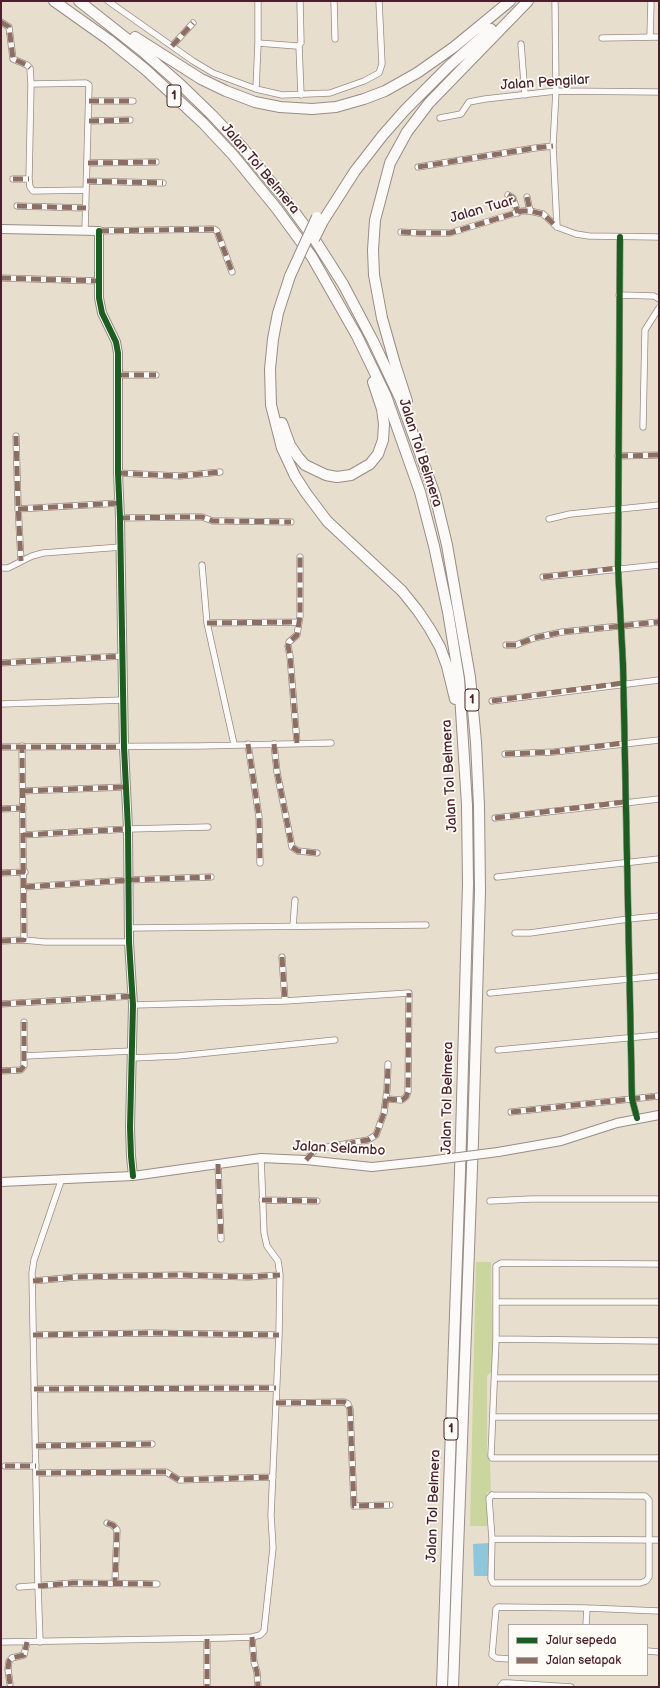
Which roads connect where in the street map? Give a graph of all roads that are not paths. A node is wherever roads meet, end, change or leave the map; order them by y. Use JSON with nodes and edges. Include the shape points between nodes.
{"nodes":[{"id":1,"x":54,"y":1,"type":"edge"},
{"id":2,"x":79,"y":1,"type":"edge"},
{"id":3,"x":108,"y":1,"type":"edge"},
{"id":4,"x":258,"y":1,"type":"edge"},
{"id":5,"x":300,"y":1,"type":"edge"},
{"id":6,"x":334,"y":1,"type":"edge"},
{"id":7,"x":379,"y":1,"type":"edge"},
{"id":8,"x":510,"y":1,"type":"edge"},
{"id":9,"x":514,"y":1,"type":"edge"},
{"id":10,"x":523,"y":1,"type":"edge"},
{"id":11,"x":528,"y":1,"type":"edge"},
{"id":12,"x":555,"y":1,"type":"edge"},
{"id":13,"x":651,"y":1,"type":"edge"},
{"id":14,"x":1,"y":22,"type":"edge"},
{"id":15,"x":193,"y":23,"type":"dead end"},
{"id":16,"x":650,"y":37,"type":"junction"},
{"id":17,"x":659,"y":37,"type":"edge"},
{"id":18,"x":602,"y":38,"type":"dead end"},
{"id":19,"x":335,"y":39,"type":"dead end"},
{"id":20,"x":258,"y":44,"type":"junction"},
{"id":21,"x":521,"y":44,"type":"dead end"},
{"id":22,"x":299,"y":45,"type":"junction"},
{"id":23,"x":172,"y":46,"type":"junction"},
{"id":24,"x":31,"y":84,"type":"junction"},
{"id":25,"x":256,"y":89,"type":"junction"},
{"id":26,"x":556,"y":91,"type":"junction"},
{"id":27,"x":659,"y":92,"type":"edge"},
{"id":28,"x":300,"y":95,"type":"junction"},
{"id":29,"x":525,"y":95,"type":"junction"},
{"id":30,"x":89,"y":101,"type":"junction"},
{"id":31,"x":133,"y":101,"type":"dead end"},
{"id":32,"x":440,"y":118,"type":"dead end"},
{"id":33,"x":130,"y":120,"type":"dead end"},
{"id":34,"x":89,"y":121,"type":"junction"},
{"id":35,"x":553,"y":146,"type":"junction"},
{"id":36,"x":156,"y":162,"type":"dead end"},
{"id":37,"x":88,"y":163,"type":"junction"},
{"id":38,"x":418,"y":167,"type":"dead end"},
{"id":39,"x":13,"y":179,"type":"dead end"},
{"id":40,"x":29,"y":179,"type":"junction"},
{"id":41,"x":87,"y":181,"type":"junction"},
{"id":42,"x":163,"y":183,"type":"dead end"},
{"id":43,"x":86,"y":190,"type":"junction"},
{"id":44,"x":508,"y":195,"type":"dead end"},
{"id":45,"x":527,"y":198,"type":"dead end"},
{"id":46,"x":17,"y":206,"type":"dead end"},
{"id":47,"x":86,"y":208,"type":"junction"},
{"id":48,"x":530,"y":211,"type":"junction"},
{"id":49,"x":518,"y":213,"type":"junction"},
{"id":50,"x":320,"y":219,"type":"junction"},
{"id":51,"x":557,"y":226,"type":"junction"},
{"id":52,"x":1,"y":229,"type":"edge"},
{"id":53,"x":85,"y":230,"type":"junction"},
{"id":54,"x":99,"y":231,"type":"junction"},
{"id":55,"x":402,"y":232,"type":"dead end"},
{"id":56,"x":620,"y":237,"type":"junction"},
{"id":57,"x":659,"y":237,"type":"edge"},
{"id":58,"x":232,"y":272,"type":"dead end"},
{"id":59,"x":293,"y":277,"type":"junction"},
{"id":60,"x":1,"y":278,"type":"edge"},
{"id":61,"x":99,"y":281,"type":"junction"},
{"id":62,"x":619,"y":295,"type":"junction"},
{"id":63,"x":659,"y":300,"type":"edge"},
{"id":64,"x":659,"y":308,"type":"edge"},
{"id":65,"x":357,"y":336,"type":"junction"},
{"id":66,"x":118,"y":375,"type":"junction"},
{"id":67,"x":156,"y":375,"type":"dead end"},
{"id":68,"x":643,"y":427,"type":"dead end"},
{"id":69,"x":16,"y":436,"type":"dead end"},
{"id":70,"x":659,"y":455,"type":"edge"},
{"id":71,"x":618,"y":456,"type":"junction"},
{"id":72,"x":220,"y":472,"type":"dead end"},
{"id":73,"x":427,"y":472,"type":"junction"},
{"id":74,"x":118,"y":473,"type":"junction"},
{"id":75,"x":120,"y":503,"type":"junction"},
{"id":76,"x":659,"y":505,"type":"edge"},
{"id":77,"x":18,"y":509,"type":"junction"},
{"id":78,"x":618,"y":509,"type":"junction"},
{"id":79,"x":120,"y":518,"type":"junction"},
{"id":80,"x":549,"y":519,"type":"dead end"},
{"id":81,"x":291,"y":522,"type":"dead end"},
{"id":82,"x":121,"y":547,"type":"junction"},
{"id":83,"x":300,"y":557,"type":"dead end"},
{"id":84,"x":21,"y":561,"type":"junction"},
{"id":85,"x":202,"y":565,"type":"dead end"},
{"id":86,"x":659,"y":565,"type":"edge"},
{"id":87,"x":1,"y":568,"type":"edge"},
{"id":88,"x":618,"y":568,"type":"junction"},
{"id":89,"x":543,"y":577,"type":"dead end"},
{"id":90,"x":299,"y":622,"type":"junction"},
{"id":91,"x":659,"y":622,"type":"edge"},
{"id":92,"x":207,"y":623,"type":"junction"},
{"id":93,"x":621,"y":626,"type":"junction"},
{"id":94,"x":506,"y":645,"type":"dead end"},
{"id":95,"x":123,"y":656,"type":"junction"},
{"id":96,"x":1,"y":663,"type":"edge"},
{"id":97,"x":659,"y":680,"type":"edge"},
{"id":98,"x":623,"y":684,"type":"junction"},
{"id":99,"x":124,"y":700,"type":"junction"},
{"id":100,"x":492,"y":701,"type":"dead end"},
{"id":101,"x":1,"y":704,"type":"edge"},
{"id":102,"x":659,"y":740,"type":"edge"},
{"id":103,"x":464,"y":742,"type":"junction"},
{"id":104,"x":297,"y":743,"type":"junction"},
{"id":105,"x":331,"y":743,"type":"dead end"},
{"id":106,"x":624,"y":743,"type":"junction"},
{"id":107,"x":234,"y":744,"type":"junction"},
{"id":108,"x":248,"y":744,"type":"junction"},
{"id":109,"x":274,"y":744,"type":"junction"},
{"id":110,"x":22,"y":746,"type":"junction"},
{"id":111,"x":1,"y":747,"type":"edge"},
{"id":112,"x":124,"y":747,"type":"junction"},
{"id":113,"x":505,"y":754,"type":"dead end"},
{"id":114,"x":126,"y":787,"type":"junction"},
{"id":115,"x":23,"y":791,"type":"junction"},
{"id":116,"x":659,"y":799,"type":"edge"},
{"id":117,"x":625,"y":802,"type":"junction"},
{"id":118,"x":23,"y":808,"type":"junction"},
{"id":119,"x":1,"y":809,"type":"edge"},
{"id":120,"x":495,"y":818,"type":"dead end"},
{"id":121,"x":208,"y":827,"type":"dead end"},
{"id":122,"x":128,"y":829,"type":"junction"},
{"id":123,"x":23,"y":835,"type":"junction"},
{"id":124,"x":317,"y":853,"type":"dead end"},
{"id":125,"x":659,"y":859,"type":"edge"},
{"id":126,"x":627,"y":862,"type":"junction"},
{"id":127,"x":260,"y":863,"type":"dead end"},
{"id":128,"x":24,"y":872,"type":"junction"},
{"id":129,"x":1,"y":873,"type":"edge"},
{"id":130,"x":211,"y":877,"type":"dead end"},
{"id":131,"x":497,"y":877,"type":"dead end"},
{"id":132,"x":128,"y":880,"type":"junction"},
{"id":133,"x":25,"y":887,"type":"junction"},
{"id":134,"x":295,"y":900,"type":"dead end"},
{"id":135,"x":659,"y":916,"type":"edge"},
{"id":136,"x":628,"y":919,"type":"junction"},
{"id":137,"x":426,"y":924,"type":"dead end"},
{"id":138,"x":293,"y":926,"type":"junction"},
{"id":139,"x":128,"y":928,"type":"junction"},
{"id":140,"x":516,"y":933,"type":"dead end"},
{"id":141,"x":24,"y":940,"type":"junction"},
{"id":142,"x":1,"y":941,"type":"edge"},
{"id":143,"x":128,"y":942,"type":"junction"},
{"id":144,"x":282,"y":957,"type":"dead end"},
{"id":145,"x":659,"y":976,"type":"edge"},
{"id":146,"x":629,"y":979,"type":"junction"},
{"id":147,"x":490,"y":994,"type":"dead end"},
{"id":148,"x":133,"y":996,"type":"junction"},
{"id":149,"x":285,"y":1000,"type":"junction"},
{"id":150,"x":1,"y":1004,"type":"edge"},
{"id":151,"x":133,"y":1005,"type":"junction"},
{"id":152,"x":24,"y":1022,"type":"dead end"},
{"id":153,"x":659,"y":1035,"type":"edge"},
{"id":154,"x":631,"y":1038,"type":"junction"},
{"id":155,"x":335,"y":1040,"type":"dead end"},
{"id":156,"x":498,"y":1050,"type":"dead end"},
{"id":157,"x":132,"y":1055,"type":"junction"},
{"id":158,"x":25,"y":1056,"type":"junction"},
{"id":159,"x":388,"y":1064,"type":"dead end"},
{"id":160,"x":1,"y":1072,"type":"edge"},
{"id":161,"x":659,"y":1096,"type":"edge"},
{"id":162,"x":632,"y":1099,"type":"junction"},
{"id":163,"x":387,"y":1100,"type":"junction"},
{"id":164,"x":511,"y":1112,"type":"dead end"},
{"id":165,"x":659,"y":1115,"type":"edge"},
{"id":166,"x":637,"y":1118,"type":"junction"},
{"id":167,"x":261,"y":1158,"type":"junction"},
{"id":168,"x":306,"y":1160,"type":"junction"},
{"id":169,"x":218,"y":1164,"type":"junction"},
{"id":170,"x":133,"y":1176,"type":"junction"},
{"id":171,"x":62,"y":1178,"type":"junction"},
{"id":172,"x":1,"y":1182,"type":"edge"},
{"id":173,"x":659,"y":1199,"type":"edge"},
{"id":174,"x":262,"y":1200,"type":"junction"},
{"id":175,"x":317,"y":1201,"type":"dead end"},
{"id":176,"x":490,"y":1201,"type":"dead end"},
{"id":177,"x":220,"y":1240,"type":"dead end"},
{"id":178,"x":659,"y":1264,"type":"edge"},
{"id":179,"x":280,"y":1275,"type":"junction"},
{"id":180,"x":33,"y":1281,"type":"junction"},
{"id":181,"x":496,"y":1302,"type":"junction"},
{"id":182,"x":659,"y":1302,"type":"edge"},
{"id":183,"x":279,"y":1334,"type":"junction"},
{"id":184,"x":33,"y":1336,"type":"junction"},
{"id":185,"x":496,"y":1339,"type":"junction"},
{"id":186,"x":659,"y":1341,"type":"edge"},
{"id":187,"x":495,"y":1378,"type":"junction"},
{"id":188,"x":659,"y":1378,"type":"edge"},
{"id":189,"x":276,"y":1388,"type":"junction"},
{"id":190,"x":34,"y":1389,"type":"junction"},
{"id":191,"x":276,"y":1403,"type":"junction"},
{"id":192,"x":493,"y":1417,"type":"junction"},
{"id":193,"x":659,"y":1417,"type":"edge"},
{"id":194,"x":152,"y":1444,"type":"dead end"},
{"id":195,"x":36,"y":1446,"type":"junction"},
{"id":196,"x":659,"y":1458,"type":"edge"},
{"id":197,"x":5,"y":1466,"type":"dead end"},
{"id":198,"x":36,"y":1470,"type":"junction"},
{"id":199,"x":273,"y":1477,"type":"junction"},
{"id":200,"x":390,"y":1505,"type":"dead end"},
{"id":201,"x":107,"y":1523,"type":"dead end"},
{"id":202,"x":492,"y":1538,"type":"junction"},
{"id":203,"x":648,"y":1539,"type":"junction"},
{"id":204,"x":659,"y":1540,"type":"edge"},
{"id":205,"x":115,"y":1582,"type":"junction"},
{"id":206,"x":157,"y":1584,"type":"dead end"},
{"id":207,"x":38,"y":1586,"type":"junction"},
{"id":208,"x":19,"y":1587,"type":"dead end"},
{"id":209,"x":587,"y":1608,"type":"junction"},
{"id":210,"x":659,"y":1611,"type":"edge"},
{"id":211,"x":586,"y":1624,"type":"edge"},
{"id":212,"x":252,"y":1637,"type":"junction"},
{"id":213,"x":207,"y":1639,"type":"junction"},
{"id":214,"x":1,"y":1642,"type":"edge"},
{"id":215,"x":27,"y":1642,"type":"junction"},
{"id":216,"x":40,"y":1642,"type":"junction"},
{"id":217,"x":648,"y":1651,"type":"edge"},
{"id":218,"x":659,"y":1652,"type":"edge"},
{"id":219,"x":508,"y":1659,"type":"edge"},
{"id":220,"x":10,"y":1684,"type":"dead end"},
{"id":221,"x":207,"y":1687,"type":"edge"},
{"id":222,"x":258,"y":1687,"type":"edge"},
{"id":223,"x":442,"y":1687,"type":"edge"},
{"id":224,"x":453,"y":1687,"type":"edge"},
{"id":225,"x":500,"y":1687,"type":"edge"},
{"id":226,"x":571,"y":1687,"type":"edge"}],
"edges":[{"from":1,"to":65,"type":"highway","name":"Jalan Tol Belmera","number":"1","via":[[146,70],[233,155],[312,257]]},
{"from":2,"to":8,"type":"highway","via":[[173,62],[226,91],[255,102],[312,109],[336,106],[385,91],[417,73]]},
{"from":2,"to":73,"type":"highway","name":"Jalan Tol Belmera","number":"1","via":[[182,85],[242,147],[286,199],[343,284],[373,341],[400,398]]},
{"from":3,"to":23,"type":"street"},
{"from":4,"to":20,"type":"street"},
{"from":5,"to":22,"type":"street"},
{"from":6,"to":19,"type":"street"},
{"from":7,"to":28,"type":"street","via":[[382,64],[379,73],[330,93]]},
{"from":9,"to":50,"type":"highway","via":[[378,132],[348,171]]},
{"from":10,"to":50,"type":"highway","via":[[405,110]]},
{"from":11,"to":73,"type":"highway","via":[[448,82],[407,132],[390,163],[375,220],[373,250],[377,295],[395,364],[420,438]]},
{"from":12,"to":26,"type":"street"},
{"from":13,"to":16,"type":"street"},
{"from":14,"to":24,"type":"street","via":[[9,27],[12,57],[30,68]]},
{"from":15,"to":23,"type":"street"},
{"from":16,"to":17,"type":"street"},
{"from":16,"to":18,"type":"street"},
{"from":20,"to":22,"type":"street"},
{"from":20,"to":25,"type":"street"},
{"from":21,"to":29,"type":"street"},
{"from":22,"to":28,"type":"street"},
{"from":23,"to":25,"type":"street","via":[[213,73]]},
{"from":24,"to":30,"type":"street","via":[[86,83],[89,85]]},
{"from":24,"to":40,"type":"street"},
{"from":25,"to":28,"type":"street","via":[[282,95]]},
{"from":26,"to":27,"type":"street","name":"Jalan Pengilar"},
{"from":26,"to":29,"type":"street","name":"Jalan Pengilar"},
{"from":26,"to":35,"type":"street"},
{"from":29,"to":32,"type":"street","name":"Jalan Pengilar","via":[[469,102],[461,114]]},
{"from":30,"to":31,"type":"street"},
{"from":30,"to":34,"type":"street"},
{"from":33,"to":34,"type":"street"},
{"from":34,"to":37,"type":"street"},
{"from":35,"to":38,"type":"street"},
{"from":35,"to":51,"type":"street"},
{"from":36,"to":37,"type":"street"},
{"from":37,"to":41,"type":"street"},
{"from":39,"to":40,"type":"street"},
{"from":40,"to":43,"type":"street","via":[[33,190]]},
{"from":41,"to":42,"type":"street"},
{"from":41,"to":43,"type":"street"},
{"from":43,"to":47,"type":"street"},
{"from":44,"to":49,"type":"street","via":[[513,198]]},
{"from":45,"to":48,"type":"street"},
{"from":46,"to":47,"type":"street"},
{"from":47,"to":53,"type":"street"},
{"from":48,"to":49,"type":"street","name":"Jalan Tuar"},
{"from":48,"to":51,"type":"street","name":"Jalan Tuar","via":[[543,214]]},
{"from":49,"to":55,"type":"street","name":"Jalan Tuar","via":[[450,233]]},
{"from":50,"to":59,"type":"highway","bridge":true,"via":[[309,248]]},
{"from":51,"to":56,"type":"street","name":"Jalan Tuar","via":[[576,234]]},
{"from":52,"to":53,"type":"street"},
{"from":53,"to":54,"type":"street"},
{"from":54,"to":58,"type":"street","via":[[214,229]]},
{"from":54,"to":61,"type":"street"},
{"from":56,"to":57,"type":"street","name":"Jalan Tuar"},
{"from":56,"to":62,"type":"street"},
{"from":59,"to":65,"type":"highway","via":[[278,341],[276,392],[287,439],[305,465],[326,475],[351,475],[370,464],[378,454],[383,440],[382,409]]},
{"from":59,"to":103,"type":"highway","via":[[278,313],[270,369],[271,405],[282,448],[295,476],[327,521],[402,591],[430,629],[447,666]]},
{"from":60,"to":61,"type":"street"},
{"from":61,"to":66,"type":"street","via":[[102,313],[116,342]]},
{"from":62,"to":63,"type":"street","via":[[654,296]]},
{"from":62,"to":71,"type":"street"},
{"from":64,"to":68,"type":"street","via":[[645,330]]},
{"from":65,"to":103,"type":"highway","name":"Jalan Tol Belmera","number":"1","via":[[386,396],[420,492],[448,612]]},
{"from":66,"to":67,"type":"street"},
{"from":66,"to":74,"type":"street"},
{"from":69,"to":77,"type":"street"},
{"from":70,"to":71,"type":"street"},
{"from":71,"to":78,"type":"street"},
{"from":72,"to":74,"type":"street","via":[[180,476]]},
{"from":73,"to":224,"type":"highway","name":"Jalan Tol Belmera","number":"1","via":[[447,545],[470,677],[479,806],[480,891],[473,1140]]},
{"from":74,"to":75,"type":"street"},
{"from":75,"to":77,"type":"street"},
{"from":75,"to":79,"type":"street"},
{"from":76,"to":78,"type":"street"},
{"from":77,"to":84,"type":"street"},
{"from":78,"to":80,"type":"street"},
{"from":78,"to":88,"type":"street"},
{"from":79,"to":81,"type":"street","via":[[188,517],[226,521]]},
{"from":79,"to":82,"type":"street"},
{"from":82,"to":84,"type":"street","via":[[42,553]]},
{"from":82,"to":95,"type":"street"},
{"from":83,"to":90,"type":"street"},
{"from":84,"to":87,"type":"street","via":[[16,565]]},
{"from":85,"to":92,"type":"street"},
{"from":86,"to":88,"type":"street"},
{"from":88,"to":89,"type":"street"},
{"from":88,"to":93,"type":"street"},
{"from":90,"to":92,"type":"street"},
{"from":90,"to":104,"type":"street","via":[[297,635],[288,646]]},
{"from":91,"to":93,"type":"street"},
{"from":92,"to":107,"type":"street"},
{"from":93,"to":94,"type":"street","via":[[557,633],[516,645]]},
{"from":93,"to":98,"type":"street"},
{"from":95,"to":96,"type":"street"},
{"from":95,"to":99,"type":"street"},
{"from":97,"to":98,"type":"street"},
{"from":98,"to":100,"type":"street"},
{"from":98,"to":106,"type":"street"},
{"from":99,"to":101,"type":"street"},
{"from":99,"to":112,"type":"street"},
{"from":102,"to":106,"type":"street"},
{"from":103,"to":223,"type":"highway","name":"Jalan Tol Belmera","number":"1","via":[[468,884]]},
{"from":104,"to":105,"type":"street"},
{"from":104,"to":109,"type":"street"},
{"from":106,"to":113,"type":"street","via":[[554,752]]},
{"from":106,"to":117,"type":"street"},
{"from":107,"to":108,"type":"street"},
{"from":107,"to":112,"type":"street"},
{"from":108,"to":109,"type":"street"},
{"from":108,"to":127,"type":"street","via":[[259,817]]},
{"from":109,"to":124,"type":"street","via":[[292,847],[298,851]]},
{"from":110,"to":111,"type":"street"},
{"from":110,"to":112,"type":"street"},
{"from":110,"to":115,"type":"street"},
{"from":112,"to":114,"type":"street"},
{"from":114,"to":115,"type":"street"},
{"from":114,"to":122,"type":"street"},
{"from":115,"to":118,"type":"street"},
{"from":116,"to":117,"type":"street"},
{"from":117,"to":120,"type":"street"},
{"from":117,"to":126,"type":"street"},
{"from":118,"to":119,"type":"street"},
{"from":118,"to":123,"type":"street"},
{"from":121,"to":122,"type":"street"},
{"from":122,"to":123,"type":"street"},
{"from":122,"to":132,"type":"street"},
{"from":123,"to":128,"type":"street"},
{"from":125,"to":126,"type":"street"},
{"from":126,"to":131,"type":"street"},
{"from":126,"to":136,"type":"street"},
{"from":128,"to":129,"type":"street"},
{"from":128,"to":133,"type":"street"},
{"from":130,"to":132,"type":"street"},
{"from":132,"to":133,"type":"street"},
{"from":132,"to":139,"type":"street"},
{"from":133,"to":141,"type":"street"},
{"from":134,"to":138,"type":"street"},
{"from":135,"to":136,"type":"street"},
{"from":136,"to":140,"type":"street"},
{"from":136,"to":146,"type":"street"},
{"from":137,"to":138,"type":"street"},
{"from":138,"to":139,"type":"street"},
{"from":139,"to":143,"type":"street"},
{"from":141,"to":142,"type":"street"},
{"from":141,"to":143,"type":"street"},
{"from":143,"to":148,"type":"street"},
{"from":144,"to":149,"type":"street"},
{"from":145,"to":146,"type":"street"},
{"from":146,"to":147,"type":"street"},
{"from":146,"to":154,"type":"street"},
{"from":148,"to":150,"type":"street"},
{"from":148,"to":151,"type":"street"},
{"from":149,"to":151,"type":"street"},
{"from":149,"to":163,"type":"street","via":[[409,993],[408,1092],[402,1100]]},
{"from":151,"to":157,"type":"street"},
{"from":152,"to":158,"type":"street"},
{"from":153,"to":154,"type":"street"},
{"from":154,"to":156,"type":"street"},
{"from":154,"to":162,"type":"street"},
{"from":155,"to":157,"type":"street","via":[[178,1056]]},
{"from":157,"to":158,"type":"street"},
{"from":157,"to":170,"type":"street","via":[[130,1127]]},
{"from":158,"to":160,"type":"street","via":[[22,1070]]},
{"from":159,"to":163,"type":"street"},
{"from":161,"to":162,"type":"street"},
{"from":162,"to":164,"type":"street"},
{"from":162,"to":166,"type":"street"},
{"from":163,"to":168,"type":"street","via":[[376,1135],[368,1140],[316,1149]]},
{"from":165,"to":166,"type":"street","name":"Jalan Selambo"},
{"from":166,"to":168,"type":"street","name":"Jalan Selambo","bridge":true,"via":[[561,1141],[428,1161],[372,1167]]},
{"from":167,"to":168,"type":"street","name":"Jalan Selambo"},
{"from":167,"to":169,"type":"street","name":"Jalan Selambo"},
{"from":167,"to":174,"type":"street"},
{"from":169,"to":170,"type":"street","name":"Jalan Selambo"},
{"from":169,"to":177,"type":"street"},
{"from":170,"to":171,"type":"street","name":"Jalan Selambo"},
{"from":171,"to":172,"type":"street","name":"Jalan Selambo"},
{"from":171,"to":180,"type":"street","via":[[34,1260]]},
{"from":173,"to":176,"type":"street"},
{"from":174,"to":175,"type":"street"},
{"from":174,"to":179,"type":"street","via":[[266,1243],[278,1261]]},
{"from":178,"to":181,"type":"street","via":[[501,1263],[496,1266],[495,1271]]},
{"from":179,"to":180,"type":"street","via":[[248,1277],[180,1274]]},
{"from":179,"to":183,"type":"street"},
{"from":180,"to":184,"type":"street"},
{"from":181,"to":182,"type":"street"},
{"from":181,"to":185,"type":"street"},
{"from":183,"to":184,"type":"street","via":[[148,1333]]},
{"from":183,"to":189,"type":"street"},
{"from":184,"to":190,"type":"street"},
{"from":185,"to":186,"type":"street"},
{"from":185,"to":187,"type":"street"},
{"from":187,"to":188,"type":"street"},
{"from":187,"to":192,"type":"street"},
{"from":189,"to":190,"type":"street"},
{"from":189,"to":191,"type":"street"},
{"from":190,"to":195,"type":"street"},
{"from":191,"to":199,"type":"street"},
{"from":191,"to":200,"type":"street","via":[[348,1404],[354,1506]]},
{"from":192,"to":193,"type":"street"},
{"from":192,"to":196,"type":"street","via":[[492,1458]]},
{"from":194,"to":195,"type":"street"},
{"from":195,"to":198,"type":"street"},
{"from":197,"to":198,"type":"street"},
{"from":198,"to":199,"type":"street","via":[[166,1472],[179,1480]]},
{"from":198,"to":207,"type":"street"},
{"from":199,"to":212,"type":"street","via":[[272,1548],[264,1629],[262,1634]]},
{"from":201,"to":205,"type":"street","via":[[113,1525],[116,1530]]},
{"from":202,"to":203,"type":"street"},
{"from":202,"to":203,"type":"street","via":[[493,1583],[643,1582],[649,1577]]},
{"from":202,"to":203,"type":"street","via":[[489,1498],[491,1495],[645,1496],[649,1500]]},
{"from":203,"to":204,"type":"street"},
{"from":205,"to":206,"type":"street"},
{"from":205,"to":207,"type":"street"},
{"from":207,"to":208,"type":"street"},
{"from":207,"to":216,"type":"street"},
{"from":209,"to":210,"type":"street"},
{"from":209,"to":211,"type":"street"},
{"from":209,"to":219,"type":"street","via":[[497,1607],[492,1655],[494,1658]]},
{"from":212,"to":213,"type":"street"},
{"from":212,"to":222,"type":"street"},
{"from":213,"to":216,"type":"street"},
{"from":213,"to":221,"type":"street"},
{"from":214,"to":215,"type":"street"},
{"from":215,"to":216,"type":"street"},
{"from":215,"to":220,"type":"street","via":[[24,1655],[9,1661]]},
{"from":217,"to":218,"type":"street"},
{"from":225,"to":226,"type":"street","via":[[503,1683],[509,1683]]}]}
